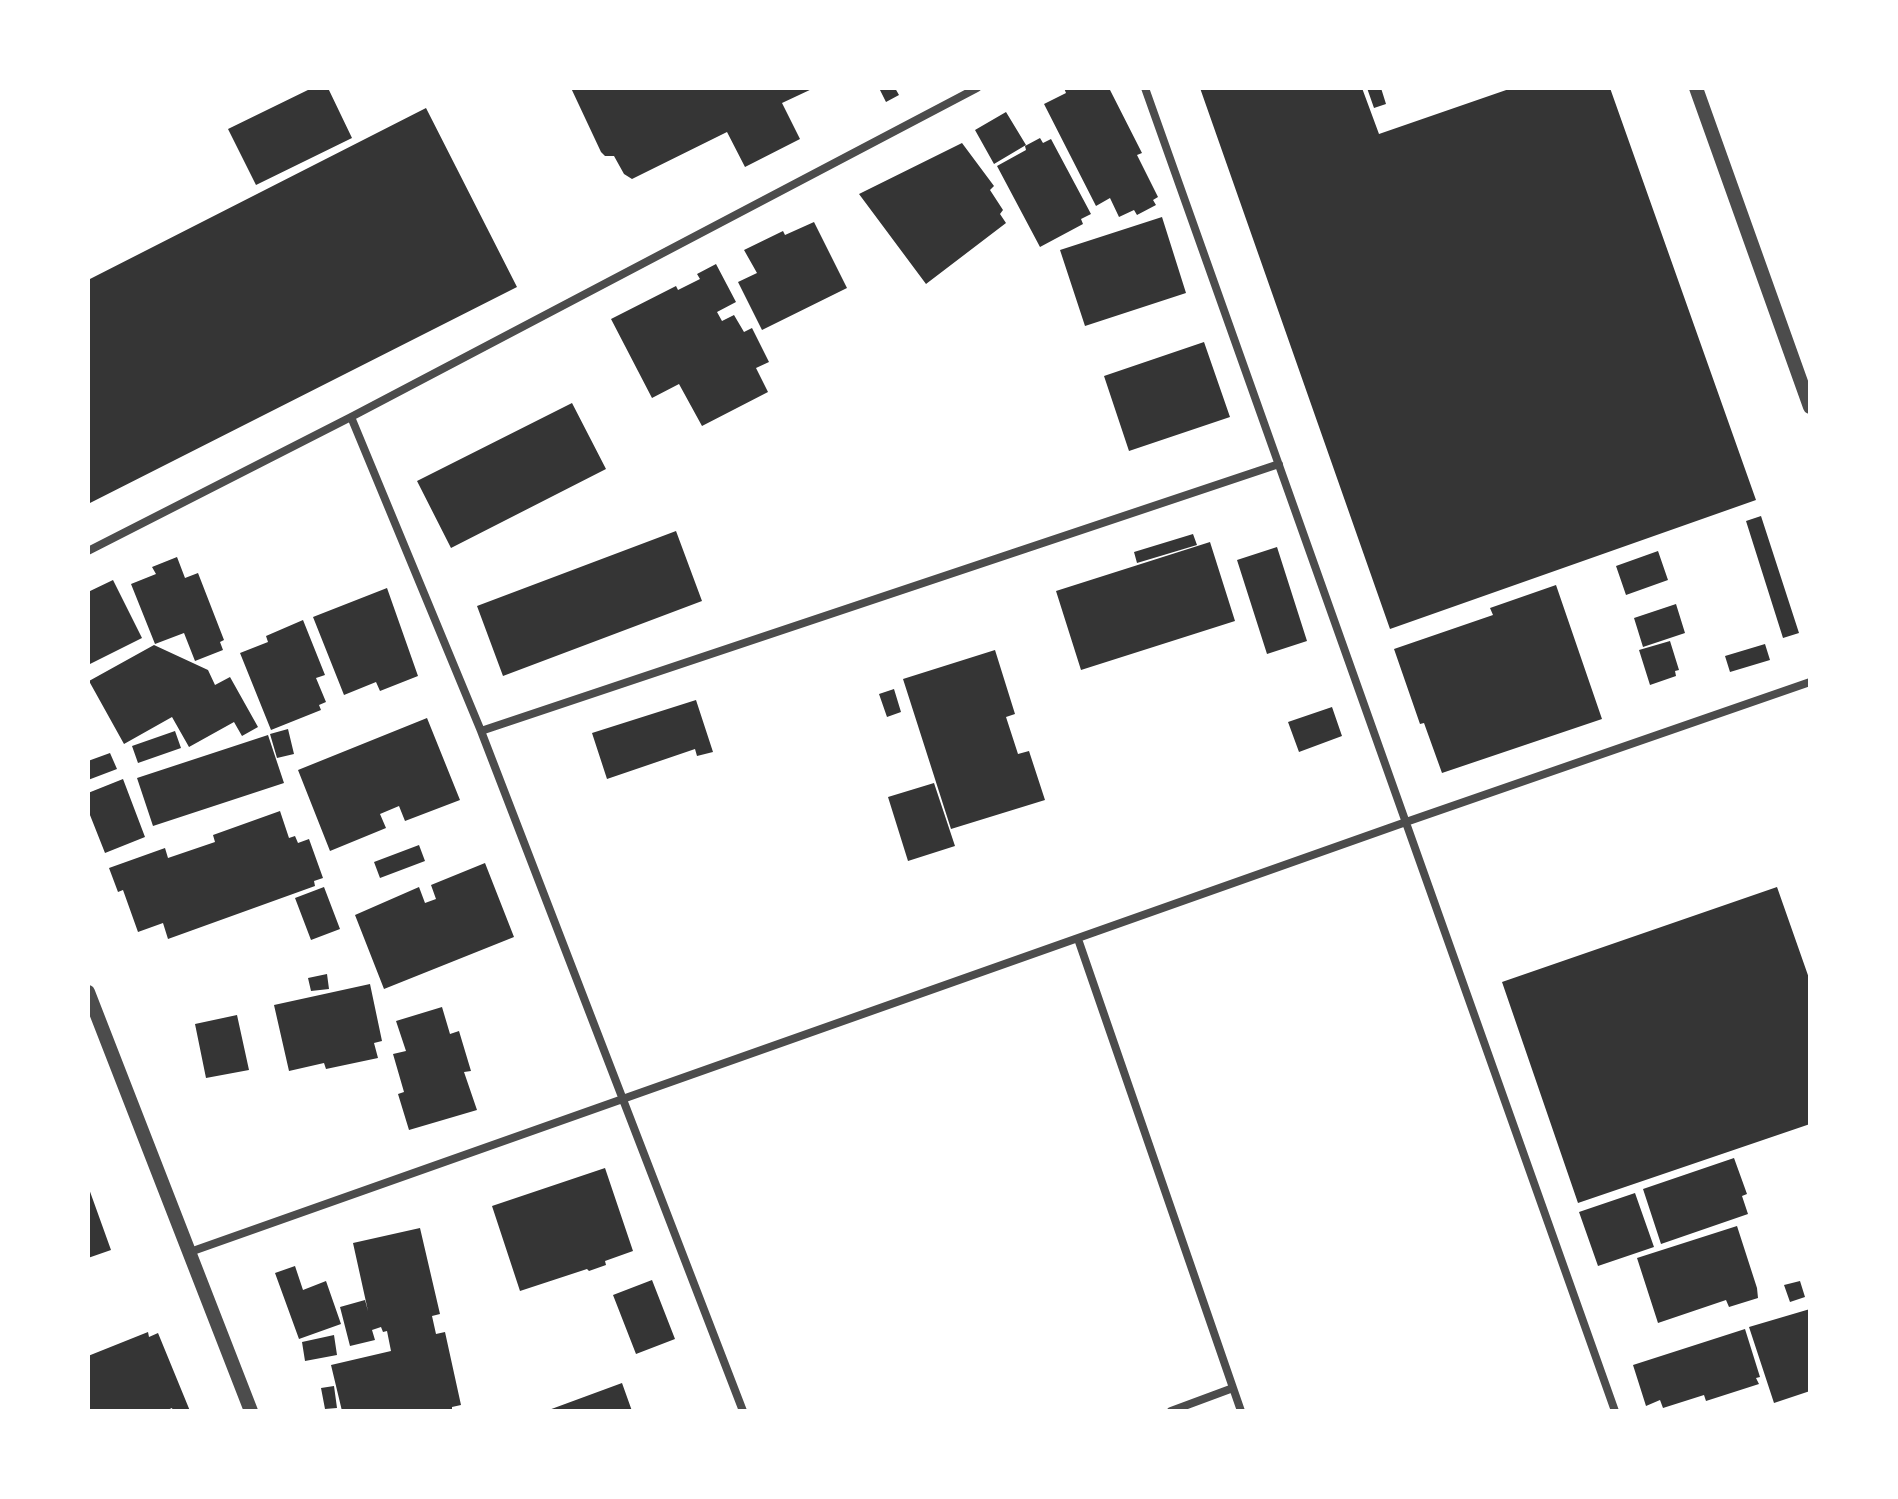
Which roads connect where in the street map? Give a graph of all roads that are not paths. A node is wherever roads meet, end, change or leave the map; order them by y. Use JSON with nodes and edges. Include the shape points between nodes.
{"nodes":[{"id":1,"x":977,"y":88,"type":"edge"},
{"id":2,"x":1145,"y":88,"type":"edge"},
{"id":3,"x":1696,"y":88,"type":"edge"},
{"id":4,"x":1810,"y":407,"type":"edge"},
{"id":5,"x":351,"y":417,"type":"junction"},
{"id":6,"x":1279,"y":464,"type":"junction"},
{"id":7,"x":88,"y":551,"type":"edge"},
{"id":8,"x":1810,"y":682,"type":"edge"},
{"id":9,"x":481,"y":731,"type":"junction"},
{"id":10,"x":1406,"y":822,"type":"junction"},
{"id":11,"x":1078,"y":939,"type":"junction"},
{"id":12,"x":88,"y":992,"type":"edge"},
{"id":13,"x":622,"y":1098,"type":"junction"},
{"id":14,"x":190,"y":1252,"type":"junction"},
{"id":15,"x":1233,"y":1388,"type":"junction"},
{"id":16,"x":251,"y":1411,"type":"edge"},
{"id":17,"x":743,"y":1411,"type":"edge"},
{"id":18,"x":1171,"y":1411,"type":"edge"},
{"id":19,"x":1241,"y":1411,"type":"edge"},
{"id":20,"x":1615,"y":1411,"type":"edge"}],
"edges":[{"from":1,"to":5,"type":"street"},
{"from":2,"to":6,"type":"street"},
{"from":3,"to":4,"type":"street"},
{"from":5,"to":7,"type":"street"},
{"from":5,"to":9,"type":"street"},
{"from":6,"to":9,"type":"street"},
{"from":6,"to":10,"type":"street"},
{"from":8,"to":10,"type":"street"},
{"from":9,"to":13,"type":"street"},
{"from":10,"to":11,"type":"street"},
{"from":10,"to":20,"type":"street"},
{"from":11,"to":13,"type":"street"},
{"from":11,"to":15,"type":"street"},
{"from":12,"to":14,"type":"street"},
{"from":13,"to":14,"type":"street"},
{"from":13,"to":17,"type":"street"},
{"from":14,"to":16,"type":"street"},
{"from":15,"to":18,"type":"street"},
{"from":15,"to":19,"type":"street"}]}
